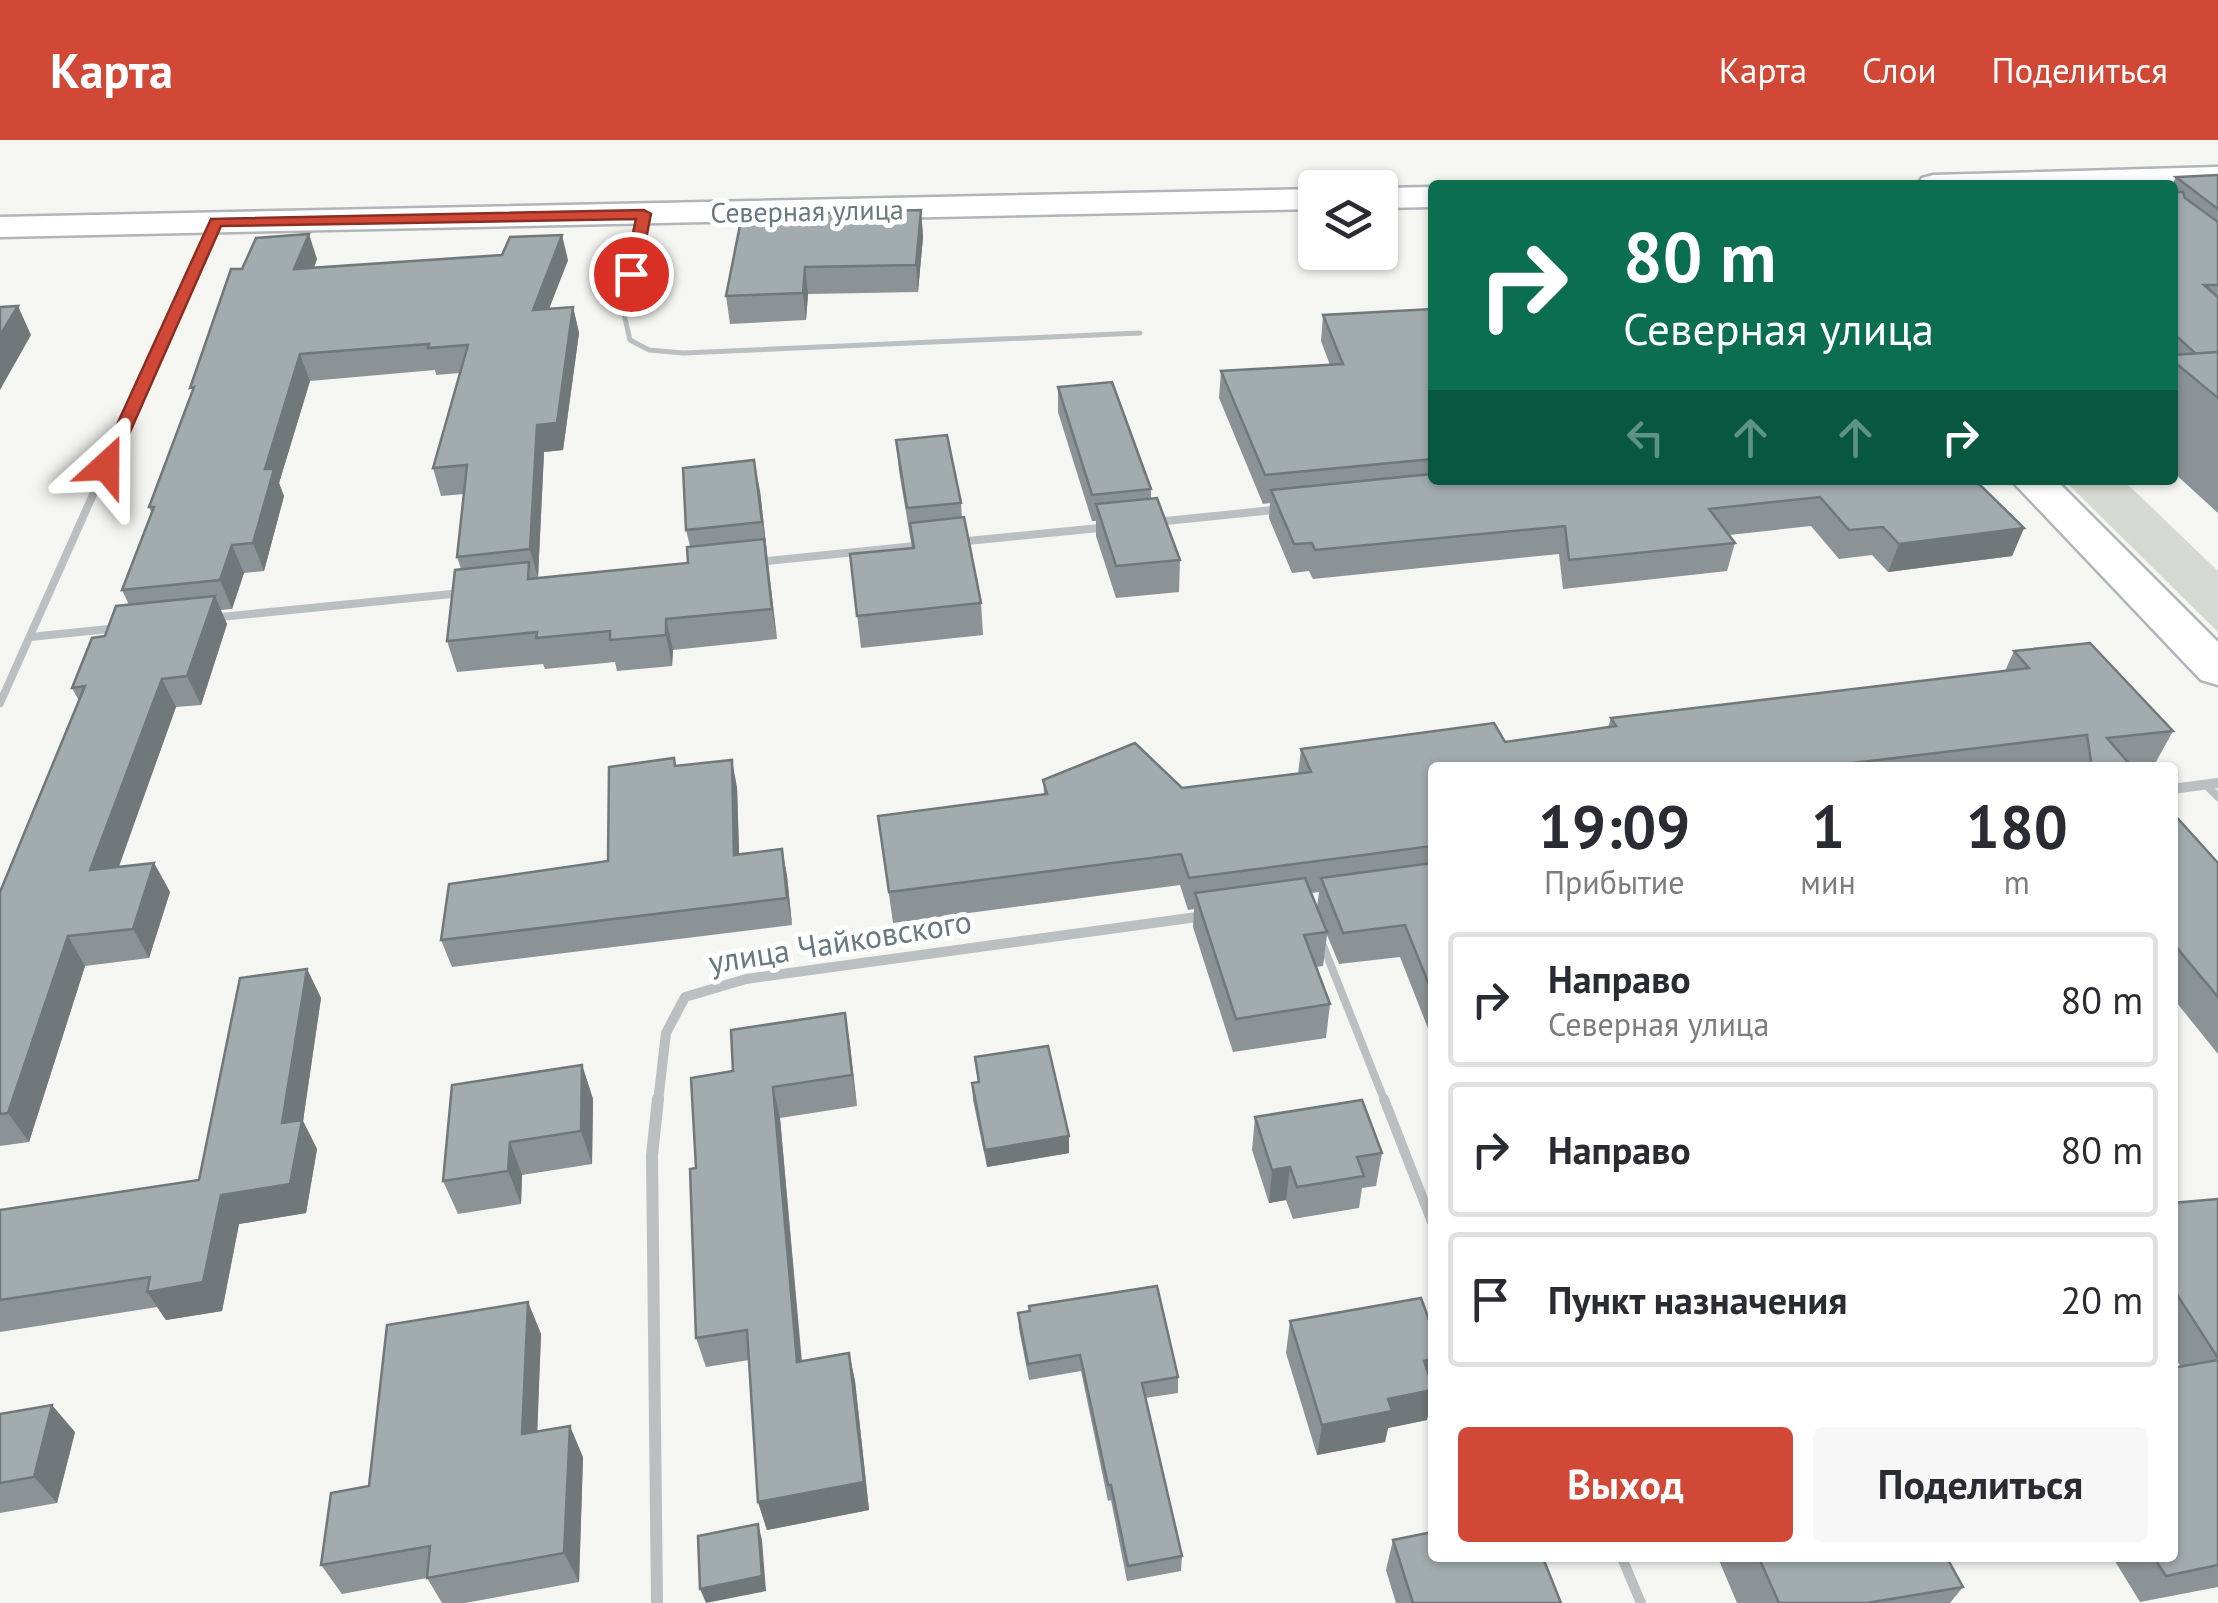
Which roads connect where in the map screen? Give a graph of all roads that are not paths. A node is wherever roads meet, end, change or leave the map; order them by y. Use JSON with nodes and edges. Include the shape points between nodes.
{"nodes":[{"id":1,"x":2218,"y":178,"type":"edge"},
{"id":2,"x":2176,"y":180,"type":"edge"},
{"id":3,"x":1428,"y":197,"type":"edge"},
{"id":4,"x":1398,"y":198,"type":"edge"},
{"id":5,"x":1298,"y":200,"type":"edge"},
{"id":6,"x":644,"y":214,"type":"junction"},
{"id":7,"x":216,"y":222,"type":"junction"},
{"id":8,"x":0,"y":227,"type":"edge"},
{"id":9,"x":1140,"y":334,"type":"dead end"},
{"id":10,"x":2037,"y":485,"type":"edge"},
{"id":11,"x":1292,"y":508,"type":"edge"},
{"id":12,"x":1154,"y":522,"type":"edge"},
{"id":13,"x":1114,"y":526,"type":"edge"},
{"id":14,"x":740,"y":564,"type":"edge"},
{"id":15,"x":484,"y":590,"type":"edge"},
{"id":16,"x":208,"y":618,"type":"edge"},
{"id":17,"x":129,"y":626,"type":"edge"},
{"id":18,"x":30,"y":636,"type":"junction"},
{"id":19,"x":2218,"y":670,"type":"edge"},
{"id":20,"x":0,"y":703,"type":"edge"},
{"id":21,"x":2212,"y":784,"type":"edge"},
{"id":22,"x":2178,"y":788,"type":"edge"},
{"id":23,"x":2218,"y":797,"type":"edge"},
{"id":24,"x":1210,"y":915,"type":"edge"},
{"id":25,"x":1320,"y":938,"type":"edge"},
{"id":26,"x":1428,"y":1212,"type":"edge"},
{"id":27,"x":1624,"y":1562,"type":"edge"},
{"id":28,"x":657,"y":1603,"type":"edge"},
{"id":29,"x":1641,"y":1603,"type":"edge"}],
"edges":[{"from":1,"to":2,"type":"main road"},
{"from":3,"to":4,"type":"main road"},
{"from":5,"to":6,"type":"main road","name":"Северная улица"},
{"from":6,"to":7,"type":"main road","name":"Северная улица"},
{"from":6,"to":9,"type":"lane","via":[[623,310],[630,340],[649,350]]},
{"from":7,"to":8,"type":"main road","name":"Северная улица"},
{"from":7,"to":18,"type":"street"},
{"from":10,"to":19,"type":"main road"},
{"from":11,"to":12,"type":"street"},
{"from":13,"to":14,"type":"street"},
{"from":15,"to":16,"type":"street"},
{"from":17,"to":18,"type":"street"},
{"from":18,"to":20,"type":"street"},
{"from":21,"to":22,"type":"street"},
{"from":21,"to":23,"type":"lane"},
{"from":24,"to":28,"type":"street","name":"улица Чайковского","via":[[746,980],[685,997],[666,1032],[652,1155]]},
{"from":25,"to":26,"type":"lane"},
{"from":27,"to":29,"type":"lane"}]}
